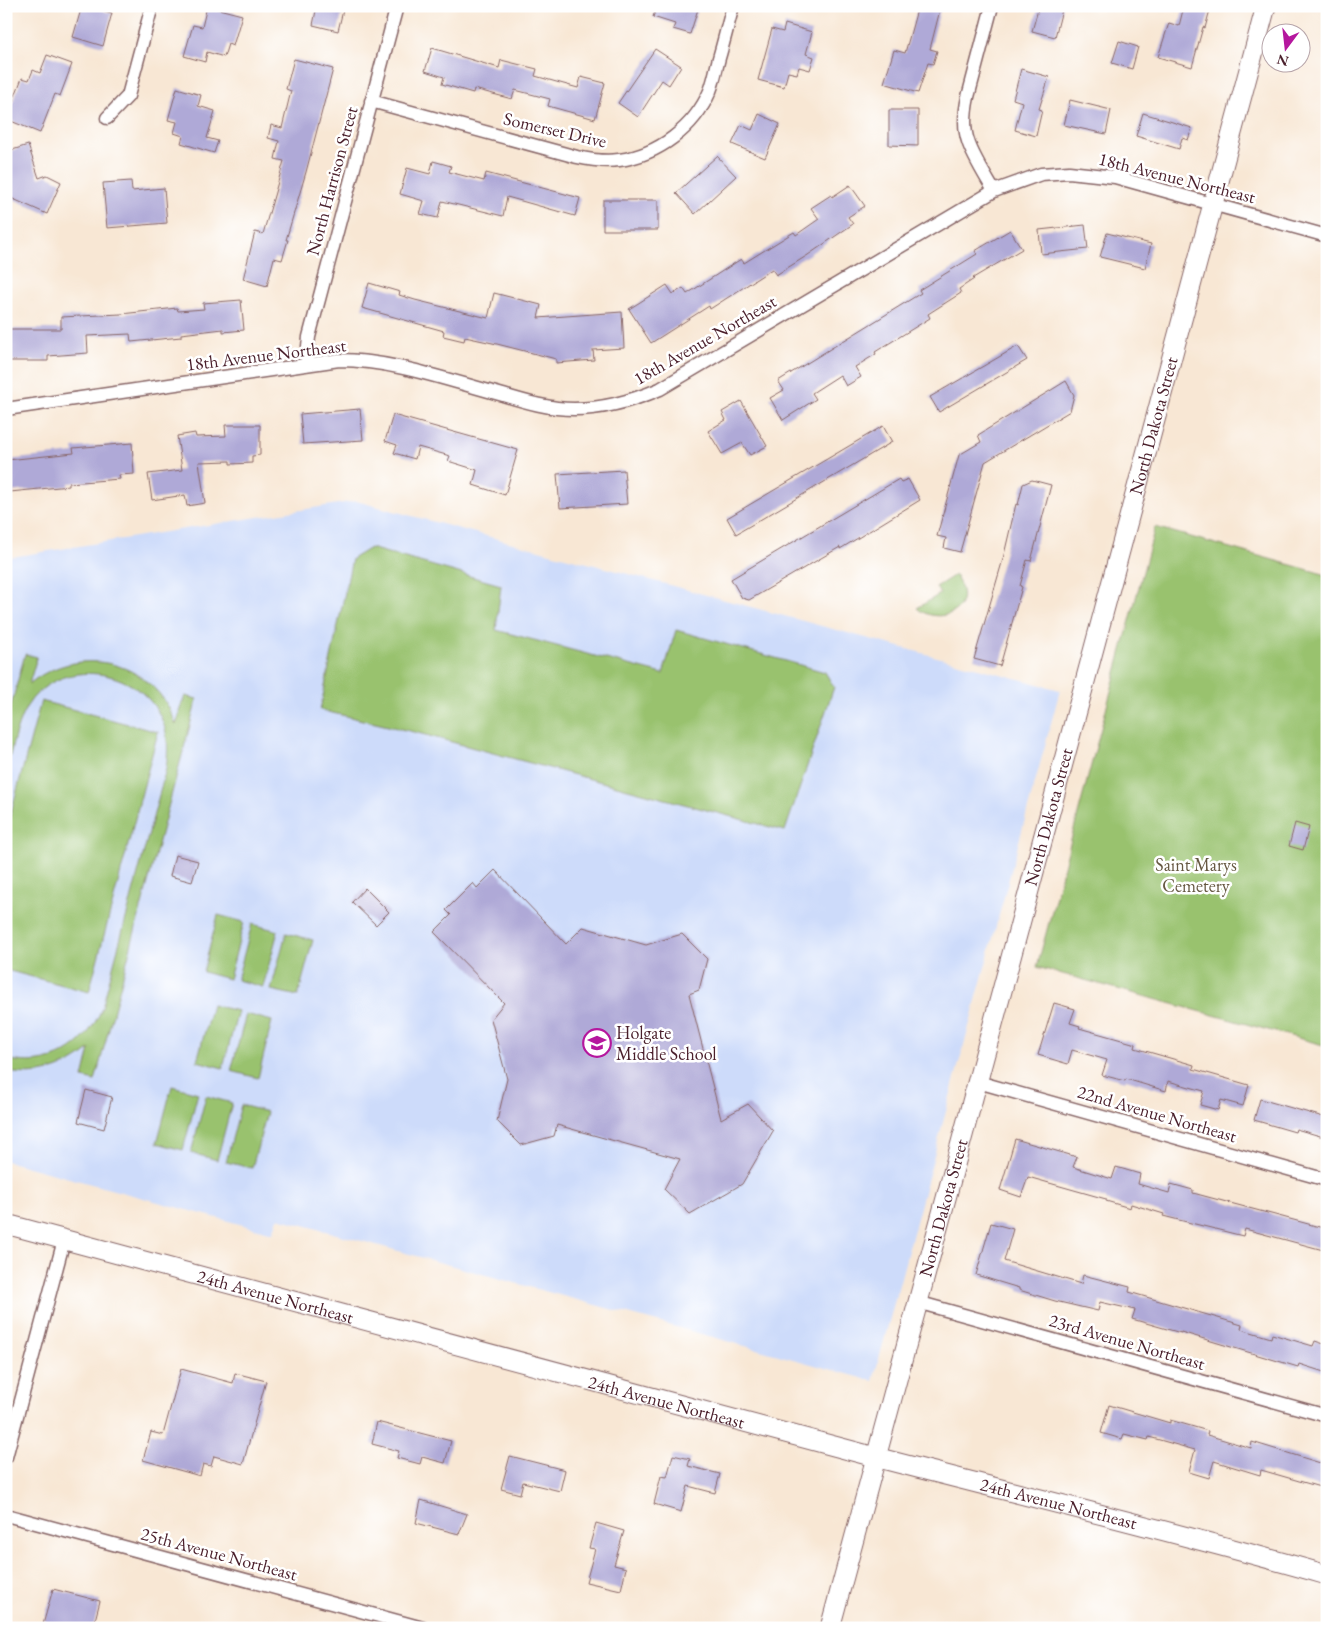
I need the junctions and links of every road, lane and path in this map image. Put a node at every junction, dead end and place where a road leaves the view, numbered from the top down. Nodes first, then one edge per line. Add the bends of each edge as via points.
1 (152, 6) edge
2 (397, 6) edge
3 (733, 6) edge
4 (992, 6) edge
5 (1266, 6) edge
6 (372, 101) junction
7 (107, 118) dead end
8 (994, 191) junction
9 (1213, 204) junction
10 (1327, 236) edge
11 (306, 365) junction
12 (6, 409) edge
13 (978, 1082) junction
14 (1327, 1180) edge
15 (6, 1224) edge
16 (64, 1240) junction
17 (917, 1302) junction
18 (1327, 1416) edge
19 (6, 1457) edge
20 (876, 1458) junction
21 (6, 1515) edge
22 (1327, 1575) edge
23 (423, 1628) edge
24 (830, 1628) edge

1 - 7 street via 128,96
2 - 6 street, North Harrison Street
3 - 6 street, Somerset Drive via 709,92 694,117 683,130 654,150 637,157 618,161 577,157
4 - 8 street via 965,110 965,125 968,141
5 - 9 street, North Dakota Street
6 - 11 street, North Harrison Street via 309,337
8 - 9 street, 18th Avenue Northeast via 1041,174 1069,172 1115,177
8 - 11 street, 18th Avenue Northeast via 660,389 619,404 576,409 534,404 404,369 357,360
9 - 10 street, 18th Avenue Northeast
9 - 13 street, North Dakota Street
11 - 12 street, 18th Avenue Northeast
13 - 14 street, 22nd Avenue Northeast
13 - 17 street, North Dakota Street
15 - 16 street, 24th Avenue Northeast
16 - 19 street
16 - 20 street, 24th Avenue Northeast
17 - 18 street, 23rd Avenue Northeast
17 - 20 street, North Dakota Street
20 - 22 street, 24th Avenue Northeast
20 - 24 street, North Dakota Street
21 - 23 street, 25th Avenue Northeast

